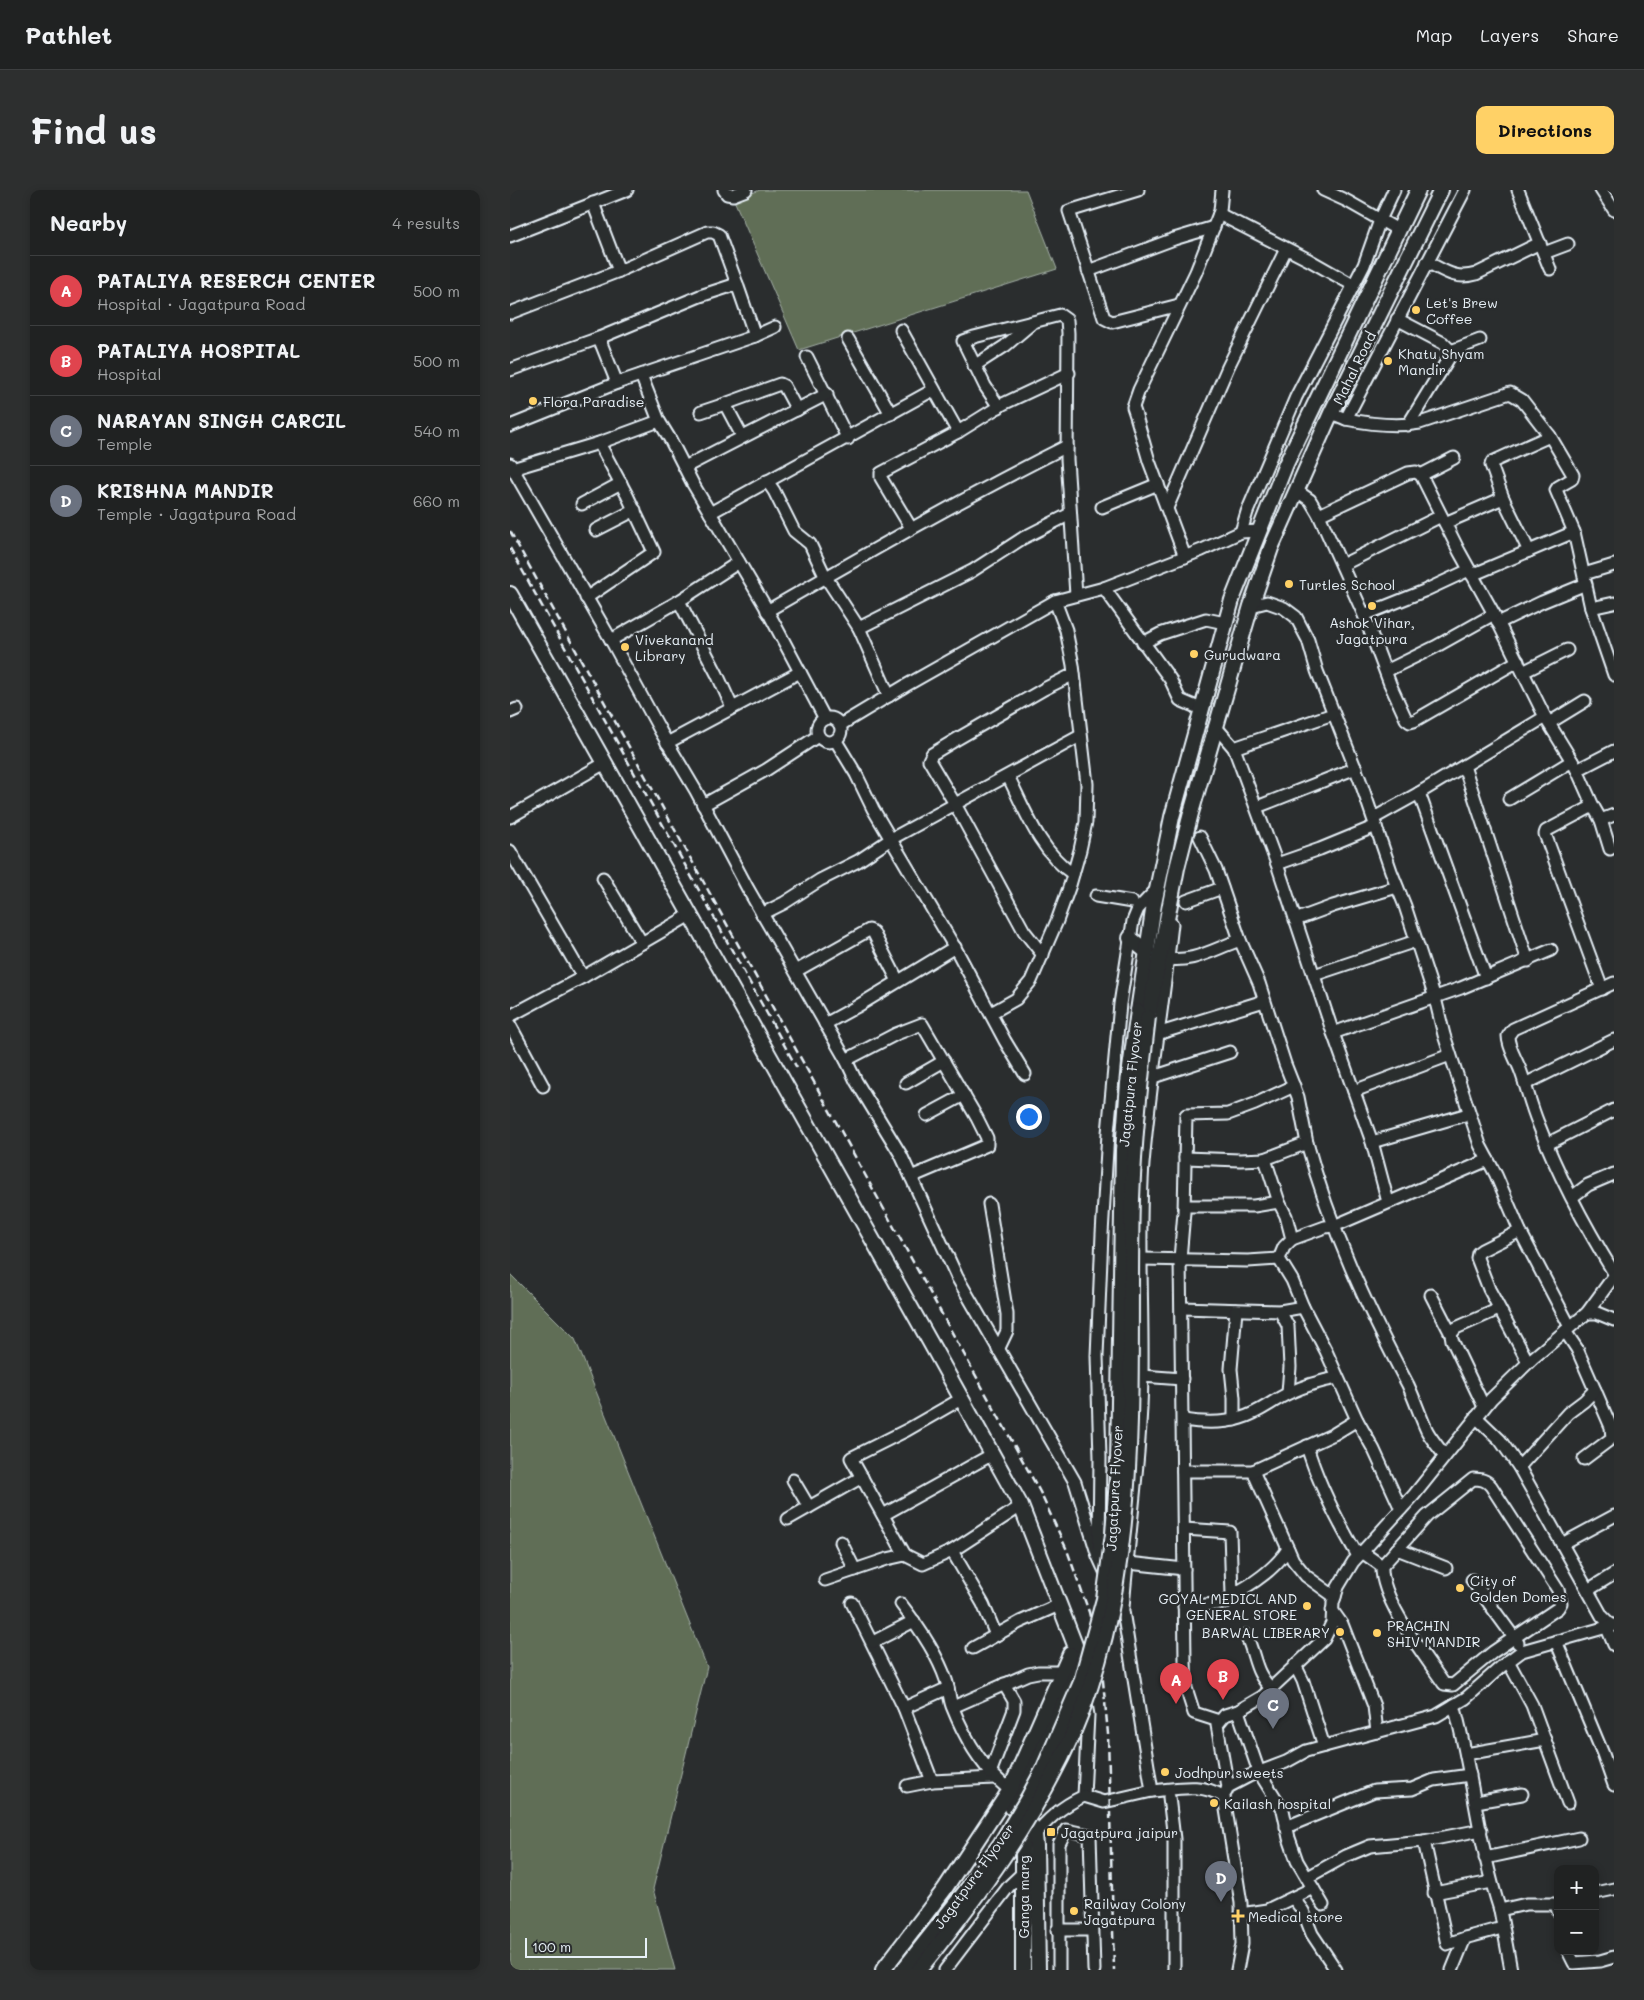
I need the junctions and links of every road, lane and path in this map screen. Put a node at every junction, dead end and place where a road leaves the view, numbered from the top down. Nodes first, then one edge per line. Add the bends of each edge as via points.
1 (628, 190) edge
2 (724, 190) edge
3 (746, 190) edge
4 (1138, 190) edge
5 (1222, 190) edge
6 (1323, 190) edge
7 (1394, 190) edge
8 (1418, 190) edge
9 (1441, 190) edge
10 (1465, 190) edge
11 (1518, 190) edge
12 (1601, 190) edge
13 (593, 203) junction
14 (1613, 205) edge
15 (1219, 214) junction
16 (1380, 220) junction
17 (1214, 227) junction
18 (1398, 230) junction
19 (510, 236) edge
20 (1568, 244) dead end
21 (1542, 248) junction
22 (1286, 249) junction
23 (1427, 262) junction
24 (1550, 269) dead end
25 (619, 271) junction
26 (1088, 271) junction
27 (736, 284) junction
28 (1353, 285) junction
29 (1179, 306) junction
30 (510, 313) edge
31 (1397, 319) junction
32 (1033, 322) junction
33 (775, 327) dead end
34 (901, 330) dead end
35 (755, 336) junction
36 (599, 338) junction
37 (848, 339) dead end
38 (1480, 340) dead end
39 (1451, 352) junction
40 (807, 357) dead end
41 (974, 366) junction
42 (510, 370) edge
43 (1069, 373) junction
44 (641, 375) junction
45 (617, 383) junction
46 (934, 390) junction
47 (826, 394) junction
48 (725, 404) junction
49 (999, 407) junction
50 (798, 410) junction
51 (700, 412) dead end
52 (1331, 413) junction
53 (891, 414) junction
54 (1346, 419) junction
55 (658, 420) junction
56 (1408, 425) junction
57 (510, 426) edge
58 (958, 432) junction
59 (742, 436) junction
60 (1550, 436) junction
61 (848, 438) junction
62 (599, 444) junction
63 (1067, 446) junction
64 (1454, 458) dead end
65 (511, 467) edge
66 (685, 467) junction
67 (1421, 475) junction
68 (766, 482) junction
69 (621, 483) junction
70 (1158, 484) junction
71 (1297, 490) junction
72 (1503, 498) junction
73 (582, 504) dead end
74 (1102, 507) dead end
75 (1167, 508) junction
76 (635, 510) junction
77 (710, 513) junction
78 (1070, 514) junction
79 (1319, 516) junction
80 (1443, 520) junction
81 (911, 528) junction
82 (596, 530) dead end
83 (1259, 531) junction
84 (1241, 532) junction
85 (1574, 532) junction
86 (1529, 550) junction
87 (1185, 557) junction
88 (739, 562) junction
89 (1342, 565) junction
90 (1614, 565) edge
91 (1471, 572) junction
92 (825, 576) junction
93 (1585, 579) junction
94 (1104, 588) junction
95 (510, 594) edge
96 (1076, 595) junction
97 (586, 598) junction
98 (679, 601) junction
99 (1055, 602) junction
100 (1614, 603) edge
101 (1251, 606) junction
102 (1591, 608) junction
103 (768, 611) junction
104 (1364, 615) junction
105 (1496, 618) junction
106 (1225, 623) junction
107 (859, 628) junction
108 (611, 640) junction
109 (1143, 643) junction
110 (1567, 650) dead end
111 (1612, 660) edge
112 (1518, 661) junction
113 (1386, 671) junction
114 (800, 672) junction
115 (1523, 672) junction
116 (1074, 674) junction
117 (1614, 675) edge
118 (888, 696) junction
119 (1585, 701) dead end
120 (732, 708) junction
121 (1201, 709) junction
122 (1333, 714) junction
123 (825, 718) junction
124 (1547, 720) junction
125 (840, 725) junction
126 (1216, 726) junction
127 (818, 736) junction
128 (1080, 736) junction
129 (836, 741) junction
130 (667, 742) junction
131 (1234, 748) junction
132 (1614, 751) edge
133 (605, 763) junction
134 (1574, 765) junction
135 (1464, 766) junction
136 (1356, 768) junction
137 (1008, 776) junction
138 (1419, 793) junction
139 (1509, 799) dead end
140 (955, 804) junction
141 (703, 805) junction
142 (1593, 806) junction
143 (1257, 807) junction
144 (1614, 816) edge
145 (510, 817) edge
146 (1601, 820) junction
147 (1375, 822) junction
148 (1200, 837) dead end
149 (891, 839) junction
150 (1610, 849) dead end
151 (510, 851) edge
152 (1277, 864) junction
153 (1073, 874) junction
154 (603, 878) dead end
155 (1397, 887) junction
156 (1222, 888) junction
157 (1157, 889) junction
158 (1096, 896) dead end
159 (1186, 901) dead end
160 (1132, 902) dead end
161 (690, 914) junction
162 (762, 914) junction
163 (1295, 920) junction
164 (1130, 938) junction
165 (1240, 940) junction
166 (1416, 941) junction
167 (642, 943) junction
168 (955, 947) junction
169 (1551, 950) dead end
170 (1043, 955) junction
171 (1158, 956) junction
172 (1528, 961) junction
173 (796, 970) junction
174 (1314, 975) junction
175 (584, 977) junction
176 (1486, 978) junction
177 (898, 982) junction
178 (1614, 983) edge
179 (1602, 989) junction
180 (1434, 998) junction
181 (1264, 1001) junction
182 (991, 1013) junction
183 (1143, 1014) junction
184 (510, 1016) edge
185 (510, 1024) edge
186 (825, 1024) junction
187 (1333, 1033) junction
188 (1157, 1034) junction
189 (1614, 1040) edge
190 (1230, 1052) dead end
191 (1450, 1055) junction
192 (846, 1060) junction
193 (944, 1061) junction
194 (1025, 1074) dead end
195 (1153, 1077) junction
196 (906, 1083) dead end
197 (1525, 1084) junction
198 (543, 1086) dead end
199 (1294, 1086) junction
200 (1354, 1091) junction
201 (964, 1095) junction
202 (1614, 1110) edge
203 (1468, 1114) junction
204 (927, 1115) dead end
205 (1372, 1142) junction
206 (1307, 1143) junction
207 (1547, 1144) junction
208 (1185, 1158) junction
209 (1264, 1159) junction
210 (1488, 1160) junction
211 (1614, 1174) edge
212 (911, 1177) junction
213 (1572, 1197) junction
214 (1279, 1202) junction
215 (1388, 1202) junction
216 (990, 1204) dead end
217 (1184, 1206) junction
218 (1334, 1226) junction
219 (1520, 1231) junction
220 (1292, 1239) junction
221 (1142, 1259) junction
222 (1180, 1259) junction
223 (1279, 1259) junction
224 (1614, 1275) edge
225 (1432, 1296) dead end
226 (1303, 1307) junction
227 (1182, 1308) junction
228 (1499, 1309) junction
229 (1236, 1310) junction
230 (1280, 1311) junction
231 (1587, 1312) junction
232 (1614, 1320) edge
233 (1568, 1329) junction
234 (1451, 1334) junction
235 (998, 1350) junction
236 (1528, 1362) junction
237 (1142, 1376) junction
238 (1337, 1378) junction
239 (1182, 1379) junction
240 (1595, 1390) junction
241 (1288, 1393) junction
242 (961, 1399) junction
243 (1484, 1407) junction
244 (1476, 1417) junction
245 (1183, 1420) junction
246 (1234, 1420) junction
247 (1357, 1420) junction
248 (1307, 1446) junction
249 (991, 1455) junction
250 (1445, 1456) junction
251 (1584, 1459) dead end
252 (1519, 1467) junction
253 (1183, 1471) junction
254 (1253, 1471) junction
255 (862, 1478) junction
256 (793, 1480) dead end
257 (1021, 1506) junction
258 (809, 1507) junction
259 (1401, 1509) junction
260 (883, 1515) junction
261 (1614, 1516) edge
262 (788, 1519) dead end
263 (1184, 1529) junction
264 (840, 1542) dead end
265 (1562, 1544) junction
266 (1288, 1549) junction
267 (1397, 1549) junction
268 (952, 1551) junction
269 (1360, 1554) junction
270 (905, 1555) junction
271 (1098, 1556) junction
272 (1127, 1564) junction
273 (1382, 1566) junction
274 (1446, 1568) dead end
275 (1184, 1569) junction
276 (854, 1570) junction
277 (1614, 1574) edge
278 (825, 1580) dead end
279 (1472, 1580) dead end
280 (1588, 1590) junction
281 (1232, 1595) junction
282 (1335, 1597) junction
283 (852, 1603) dead end
284 (901, 1604) dead end
285 (1059, 1605) junction
286 (1184, 1607) junction
287 (1332, 1610) junction
288 (1123, 1612) junction
289 (914, 1621) junction
290 (1611, 1626) edge
291 (1246, 1635) dead end
292 (996, 1636) junction
293 (1515, 1636) junction
294 (873, 1642) junction
295 (1556, 1642) junction
296 (1075, 1645) junction
297 (1614, 1645) edge
298 (973, 1648) dead end
299 (1522, 1651) junction
300 (1508, 1661) junction
301 (1295, 1665) junction
302 (1061, 1672) junction
303 (1004, 1684) junction
304 (948, 1688) junction
305 (1272, 1689) junction
306 (1454, 1705) junction
307 (953, 1707) junction
308 (904, 1708) junction
309 (1238, 1711) junction
310 (1219, 1721) junction
311 (1378, 1732) junction
312 (1545, 1740) junction
313 (1324, 1746) junction
314 (1466, 1754) junction
315 (1260, 1772) junction
316 (1470, 1775) junction
317 (992, 1776) junction
318 (932, 1781) junction
319 (1614, 1785) edge
320 (907, 1786) dead end
321 (1152, 1791) junction
322 (1226, 1792) junction
323 (1522, 1794) dead end
324 (1084, 1796) junction
325 (1169, 1797) dead end
326 (1012, 1798) junction
327 (1476, 1802) junction
328 (1568, 1804) dead end
329 (1286, 1826) junction
330 (1481, 1830) junction
331 (1035, 1834) junction
332 (1579, 1838) dead end
333 (1424, 1841) junction
334 (1022, 1848) junction
335 (1485, 1858) junction
336 (1036, 1864) junction
337 (1023, 1870) junction
338 (1311, 1882) junction
339 (1491, 1882) junction
340 (1614, 1889) edge
341 (1599, 1892) edge
342 (1434, 1893) junction
343 (1293, 1898) junction
344 (1323, 1905) dead end
345 (1554, 1906) edge
346 (1500, 1910) junction
347 (1241, 1914) junction
348 (1502, 1928) junction
349 (1057, 1930) junction
350 (1089, 1930) dead end
351 (1465, 1938) junction
352 (1614, 1957) edge
353 (1570, 1966) edge
354 (1600, 1966) edge
355 (883, 1970) edge
356 (903, 1970) edge
357 (920, 1970) edge
358 (945, 1970) edge
359 (1023, 1970) edge
360 (1038, 1970) edge
361 (1059, 1970) edge
362 (1094, 1970) edge
363 (1174, 1970) edge
364 (1238, 1970) edge
365 (1336, 1970) edge
366 (1452, 1970) edge
367 (1511, 1970) edge

1 - 13 street
2 - 3 street via 733,195
4 - 26 street via 1069,211
5 - 15 street
6 - 16 street
7 - 16 street
8 - 18 main road, Mahal Road
9 - 52 main road, Mahal Road
10 - 23 street
11 - 21 street
12 - 14 street
13 - 19 street
13 - 25 street
15 - 17 street
15 - 22 street
16 - 18 street
16 - 28 street
17 - 26 street
17 - 29 street
18 - 83 main road, Mahal Road via 1286,464
20 - 21 street
21 - 23 street via 1466,277 1455,276
21 - 24 street
22 - 28 street
22 - 75 street via 1228,367
23 - 31 street
25 - 27 street via 713,232 718,235
25 - 30 street
26 - 29 street via 1108,322
27 - 35 street
27 - 36 street
28 - 84 street via 1296,397
29 - 70 street via 1139,390 1134,408
31 - 39 street via 1443,343
31 - 54 street
32 - 41 street
32 - 41 street via 963,341
32 - 43 street via 1060,315 1067,320
33 - 35 street
34 - 46 street
35 - 44 street
36 - 42 street
36 - 45 street
37 - 53 street
38 - 39 street
39 - 56 street
40 - 47 street
41 - 49 street
43 - 49 street
43 - 63 street
44 - 45 street
44 - 55 street
45 - 57 street
46 - 53 street
46 - 58 street
47 - 50 street
47 - 61 street
48 - 50 street via 780,384
48 - 51 street
48 - 59 street
49 - 58 street
50 - 59 street
52 - 54 street
52 - 71 main road, Mahal Road
53 - 61 street
54 - 56 street
55 - 62 street
55 - 66 street
56 - 60 street via 1510,392 1522,400
58 - 81 street via 882,473 881,478
59 - 66 street
60 - 72 street via 1492,462 1490,468
60 - 85 street via 1573,475 1556,490
61 - 68 street
62 - 65 street
62 - 69 street
63 - 78 street
63 - 81 street
64 - 67 street
65 - 97 street
66 - 77 street
67 - 79 street via 1408,472
67 - 80 street
68 - 77 street
68 - 92 street via 794,531 810,544
69 - 73 street
69 - 76 street
70 - 74 street
70 - 75 street
71 - 79 street via 1310,500
71 - 101 main road, Mahal Road via 1271,548
72 - 80 street
72 - 86 street
75 - 87 street
76 - 82 street
76 - 97 street via 654,552
77 - 88 street
78 - 96 street
78 - 107 street via 1023,538 972,571
79 - 89 street
80 - 89 street
80 - 91 street
81 - 92 street
83 - 84 street
83 - 106 main road, Mahal Road
84 - 87 street
85 - 86 street
85 - 93 street
86 - 91 street
87 - 94 street
88 - 98 street
88 - 103 street
89 - 104 street
90 - 93 street
91 - 104 street
91 - 105 street
92 - 103 street
92 - 107 street
93 - 102 street
93 - 105 street via 1542,602
94 - 96 street
94 - 109 street
95 - 133 main road
96 - 99 street
97 - 108 street
98 - 108 street
98 - 120 street
99 - 116 street via 1066,630
99 - 118 street
100 - 102 street
101 - 122 street via 1267,602 1296,617 1308,640
101 - 126 main road, Mahal Road
102 - 111 street
103 - 114 street
104 - 113 street
105 - 112 street
105 - 113 street
106 - 109 street via 1206,619
106 - 121 main road, Mahal Road
107 - 118 street
108 - 130 street
109 - 121 street via 1170,679 1180,700
110 - 115 street
111 - 117 street
112 - 113 street via 1410,722
112 - 115 street
114 - 120 street
114 - 123 street
115 - 124 street
116 - 128 street
116 - 140 street via 932,754 929,760
118 - 125 street
119 - 124 street
120 - 130 street
121 - 157 main road, Mahal Road via 1172,817
122 - 131 street
122 - 136 street
123 - 125 street via 833,718
123 - 127 street via 817,728
124 - 134 street
124 - 135 street
125 - 129 street via 841,735
126 - 131 street
126 - 171 main road, Mahal Road via 1189,819
127 - 129 street via 828,743
127 - 141 street
128 - 137 street
128 - 153 street via 1088,784 1086,822
129 - 149 street
130 - 141 street
131 - 143 street
132 - 134 street
133 - 145 street
133 - 161 main road
134 - 139 street
134 - 142 street
135 - 138 street
135 - 172 street
136 - 143 street
136 - 147 street
137 - 140 street
137 - 153 street via 1042,842
138 - 147 street
138 - 176 street
140 - 149 street
140 - 170 street via 1024,931
141 - 162 street
142 - 146 street
142 - 179 street via 1546,830 1545,834
143 - 152 street
144 - 146 street
146 - 150 street
147 - 152 street via 1320,849
147 - 155 street
148 - 156 street
149 - 162 street
149 - 168 street
151 - 175 street
152 - 163 street
153 - 170 street
154 - 167 street
155 - 163 street
155 - 166 street
156 - 159 street
156 - 165 street
157 - 164 street via 1138,909
157 - 171 main road, Mahal Road
158 - 160 street
161 - 167 street
161 - 242 main road
162 - 173 street
163 - 174 street
164 - 171 main road
164 - 271 street via 1120,1004 1101,1243 1097,1356
165 - 171 street via 1200,957 1176,961
165 - 181 street
166 - 174 street
166 - 180 street
167 - 175 street
168 - 177 street
168 - 182 street
169 - 172 street
170 - 182 street via 1031,981 1016,1000
171 - 183 main road, Jagatpura Flyover
171 - 188 street
172 - 176 street
173 - 177 street via 869,930 873,932
173 - 186 street
174 - 187 street
175 - 184 street
176 - 180 street
177 - 186 street
178 - 179 street
179 - 197 street via 1510,1032 1508,1041
180 - 187 street
180 - 191 street
181 - 188 street
181 - 199 street
182 - 194 street
183 - 356 main road, Jagatpura Flyover, bridge via 1128,1083 1123,1150 1118,1465 1104,1599 1081,1682 1044,1770 979,1873
183 - 357 main road, Jagatpura Flyover, bridge via 1132,1197 1128,1457 1124,1536 1116,1590 1089,1690 1052,1774 1009,1849
185 - 198 street
186 - 192 street
187 - 200 street
188 - 195 street
189 - 197 street
190 - 195 street
191 - 200 street
191 - 203 street
192 - 193 street via 920,1024
192 - 212 street
193 - 196 street
193 - 201 street
195 - 221 street via 1143,1166
197 - 207 street
199 - 206 street
199 - 208 street via 1228,1114 1186,1115
200 - 205 street
201 - 204 street
201 - 212 street via 987,1138 987,1145
202 - 207 street
203 - 205 street
203 - 210 street
205 - 215 street
206 - 209 street
206 - 218 street
207 - 213 street
208 - 209 street
208 - 217 street
209 - 214 street
210 - 215 street
210 - 219 street
211 - 213 street via 1588,1185
212 - 235 street via 957,1277
213 - 224 street
214 - 217 street via 1254,1206
214 - 220 street
215 - 218 street
216 - 235 street via 1008,1314 1007,1331
217 - 222 street
218 - 220 street
218 - 250 street via 1366,1304 1414,1398 1428,1433
219 - 228 street via 1478,1253 1478,1262
219 - 233 street
220 - 223 street
221 - 222 street
221 - 237 street
222 - 223 street
222 - 227 street
223 - 226 street
224 - 231 street
225 - 234 street
226 - 230 street
226 - 238 street
227 - 229 street
227 - 239 street
228 - 234 street via 1456,1328
228 - 236 street
229 - 230 street
229 - 246 street via 1231,1370
230 - 241 street via 1288,1326
231 - 232 street
231 - 233 street
233 - 236 street
233 - 240 street
234 - 243 street
235 - 271 street via 1075,1482
236 - 243 street
237 - 239 street
237 - 272 street
238 - 241 street
238 - 247 street
239 - 245 street
240 - 251 street via 1611,1427 1612,1438
240 - 252 street via 1568,1413
241 - 246 street via 1263,1409
242 - 249 main road
242 - 255 street via 851,1458
243 - 244 street
244 - 250 street
244 - 252 street via 1500,1440
245 - 246 street
245 - 253 street
247 - 248 street
247 - 259 street
248 - 254 street
248 - 269 street via 1343,1529
249 - 257 main road
249 - 260 street
250 - 259 street
252 - 265 street
253 - 254 street
253 - 263 street
254 - 266 street
255 - 258 street
255 - 260 street
256 - 258 street
257 - 268 street
257 - 285 main road
258 - 262 street
259 - 269 street
260 - 270 street
261 - 265 street
263 - 275 street
263 - 281 street via 1230,1532
264 - 276 street
265 - 280 street
266 - 281 street via 1281,1560
266 - 282 street via 1306,1576
267 - 273 street
267 - 274 street
267 - 293 street via 1435,1508 1473,1479 1487,1481 1561,1596 1558,1608
268 - 270 street via 923,1564
268 - 292 street via 983,1604
269 - 273 street
269 - 282 street
270 - 276 street
271 - 272 street
271 - 288 street
272 - 275 street
272 - 288 street
273 - 293 street via 1382,1581 1402,1622 1444,1684 1453,1685
275 - 286 street
276 - 278 street
277 - 280 street
279 - 293 street
280 - 290 street
281 - 286 street via 1226,1603
282 - 287 street
283 - 294 street
284 - 289 street
285 - 292 street
285 - 296 main road
286 - 310 street via 1186,1688 1194,1713
287 - 301 street via 1332,1623 1324,1639
287 - 311 street via 1344,1628 1374,1706
288 - 321 street
289 - 294 street
289 - 304 street
290 - 295 street
290 - 297 street
291 - 305 street via 1261,1679
292 - 298 street
293 - 299 street
294 - 308 street
295 - 299 street
295 - 319 street
296 - 302 main road
296 - 324 street via 1088,1715
296 - 326 main road via 1070,1677
299 - 300 street
300 - 306 street
300 - 312 street via 1532,1705
301 - 305 street
301 - 313 street
302 - 303 street via 1038,1672
302 - 326 main road
303 - 307 street
303 - 317 street via 1014,1701 1014,1710
304 - 307 street
304 - 308 street
305 - 309 street
306 - 311 street via 1436,1716
306 - 314 street
307 - 317 street via 966,1740
308 - 318 street
309 - 310 street via 1224,1715
309 - 315 street
310 - 322 street
311 - 313 street
312 - 314 street
312 - 328 street
313 - 315 street
314 - 316 street
315 - 322 street
315 - 329 street via 1283,1810
316 - 327 street
316 - 329 street via 1434,1780 1412,1789 1374,1791
317 - 318 street
317 - 326 street
318 - 320 street
321 - 322 street via 1196,1787
321 - 324 street via 1104,1802
322 - 347 street
323 - 327 street
324 - 331 street via 1066,1804
325 - 363 street via 1174,1839
326 - 331 main road
326 - 334 main road, Ganga marg
326 - 355 main road
327 - 330 street
329 - 338 street via 1297,1861
330 - 333 street
330 - 335 street
331 - 334 street
331 - 336 main road
332 - 335 street
333 - 338 street via 1370,1846 1346,1856
333 - 342 street
334 - 337 main road, Ganga marg
335 - 339 street
336 - 337 street
336 - 360 main road
337 - 358 street
337 - 359 main road, Ganga marg
338 - 343 street
338 - 344 street
339 - 342 street
339 - 346 street
340 - 341 street
342 - 351 street via 1447,1944
343 - 347 street via 1267,1910
343 - 365 street
345 - 346 street via 1526,1904
346 - 348 street
347 - 364 street via 1242,1944
348 - 351 street
348 - 367 street
349 - 350 street
349 - 361 street
349 - 362 street via 1059,1844 1066,1830 1090,1835
351 - 366 street
352 - 354 street
353 - 354 street

